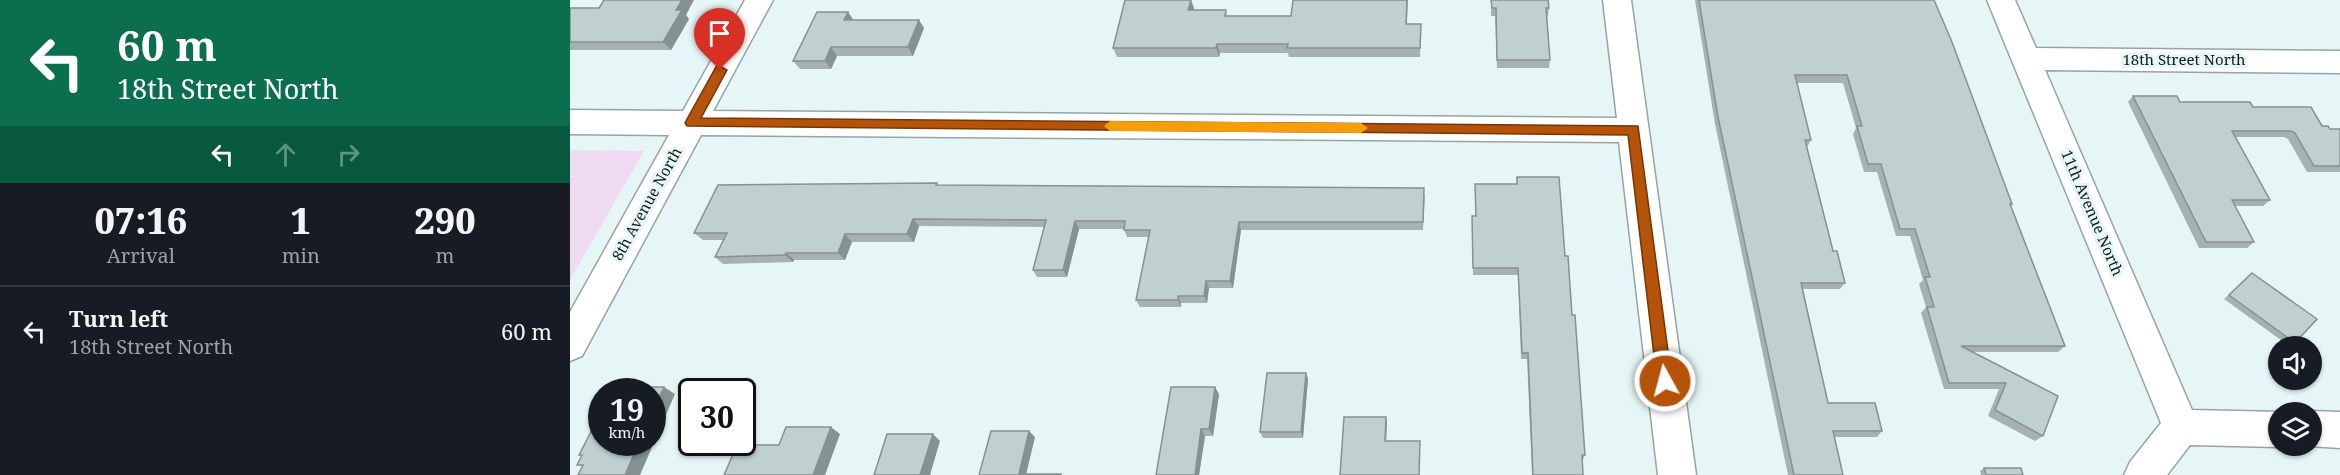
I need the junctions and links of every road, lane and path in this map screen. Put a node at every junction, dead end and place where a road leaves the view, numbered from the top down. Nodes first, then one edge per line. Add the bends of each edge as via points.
1 (759, 0) edge
2 (1617, 0) edge
3 (2001, 0) edge
4 (2027, 59) junction
5 (2340, 62) edge
6 (570, 122) edge
7 (692, 123) junction
8 (1633, 130) junction
9 (570, 345) edge
10 (2181, 427) junction
11 (2268, 429) edge
12 (2322, 429) edge
13 (2340, 430) edge
14 (1677, 475) edge
15 (2144, 475) edge

1 - 7 street, 8th Avenue North
2 - 8 street
3 - 4 street, 11th Avenue North
4 - 5 street, 18th Street North
4 - 10 street, 11th Avenue North
6 - 7 street
7 - 8 street
7 - 9 street, 8th Avenue North
8 - 14 street
10 - 11 street
10 - 15 street
12 - 13 street

